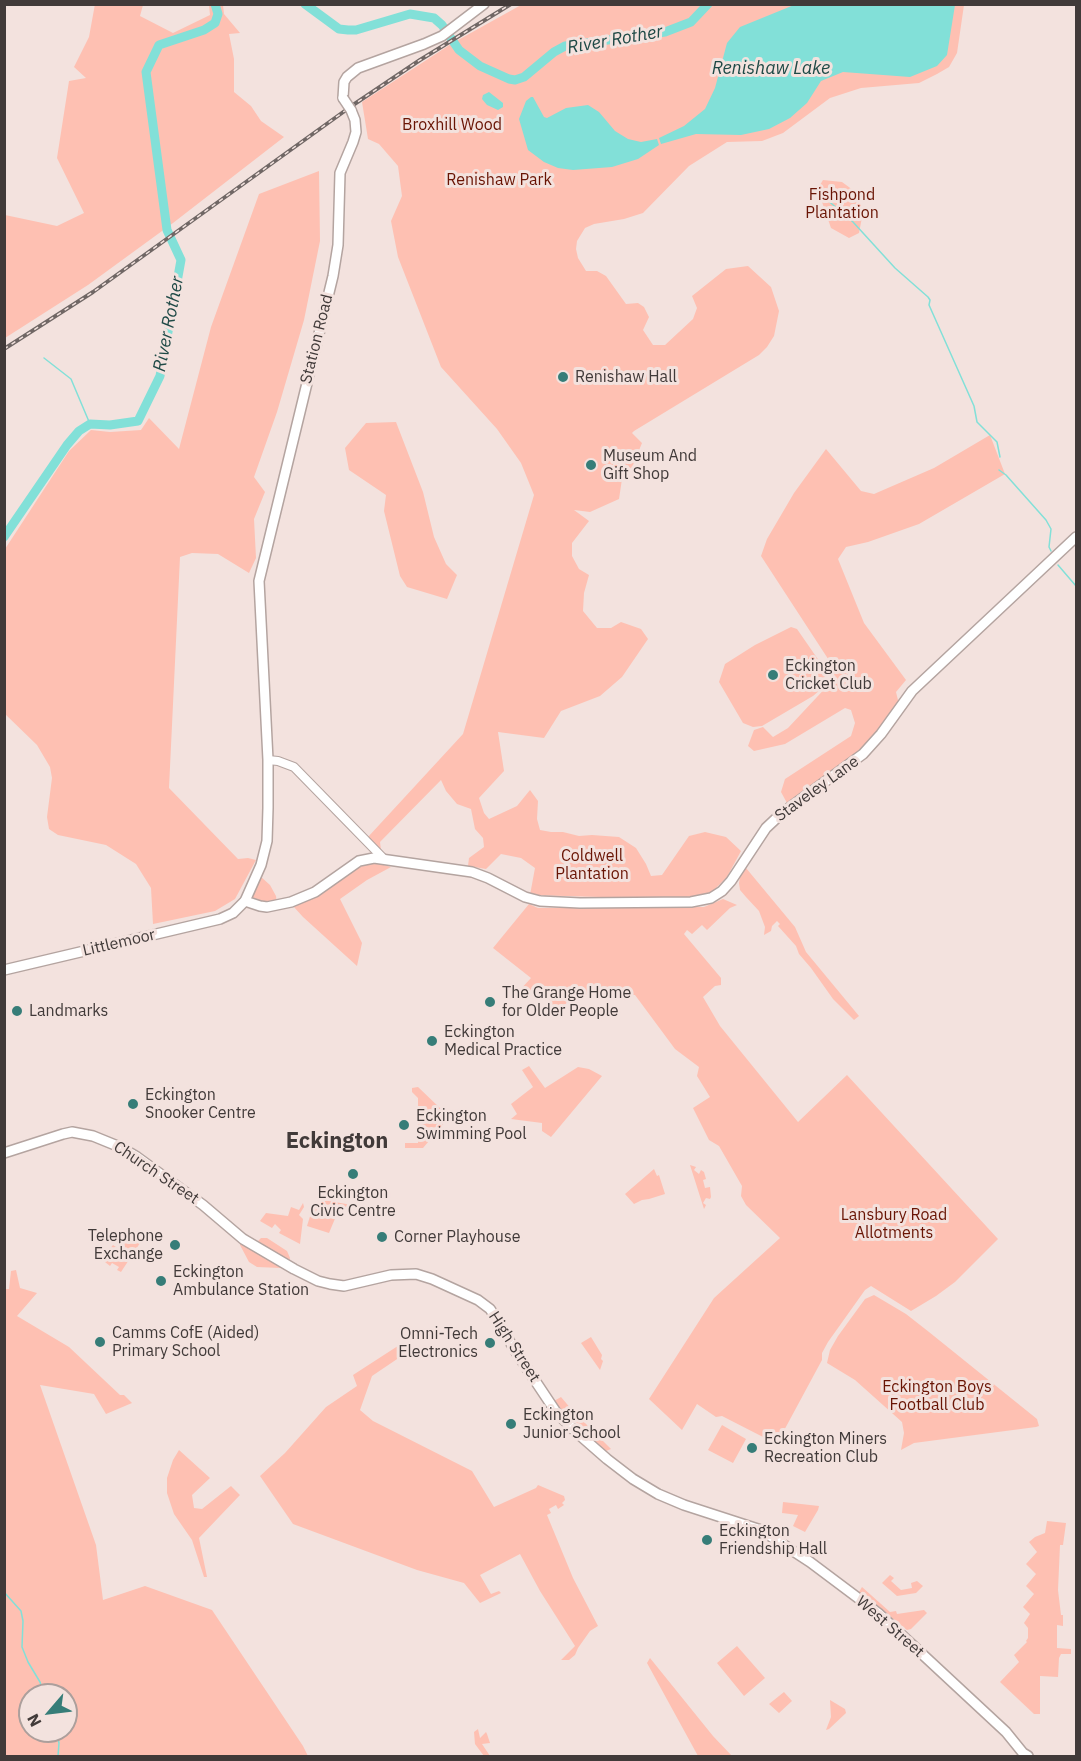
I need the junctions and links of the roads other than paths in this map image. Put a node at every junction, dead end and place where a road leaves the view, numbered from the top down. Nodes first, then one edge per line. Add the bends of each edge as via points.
1 (484, 4) edge
2 (1077, 537) edge
3 (268, 760) junction
4 (383, 858) junction
5 (245, 901) junction
6 (4, 970) edge
7 (4, 1153) edge
8 (391, 1275) joint
9 (741, 1522) joint
10 (1025, 1755) edge

1 - 3 main road, Station Road, bridge via 442,36 358,68 344,82 343,98 355,120 356,132 340,174 333,276 259,581
2 - 4 main road, Staveley Lane via 912,691 863,754 765,828 731,881 711,898 691,902 540,902 472,872
3 - 4 street via 294,767
3 - 5 main road, Station Road via 267,841
4 - 5 main road via 359,861 315,892 291,902 267,907
5 - 6 main road, Littlemoor via 233,913 211,922
7 - 8 main road, Church Street via 72,1132 93,1136 137,1157 243,1239 318,1281 344,1286
8 - 9 main road, High Street via 423,1276 483,1304 556,1412 607,1459 658,1494
9 - 10 main road, West Street via 769,1535 869,1606 1006,1732

